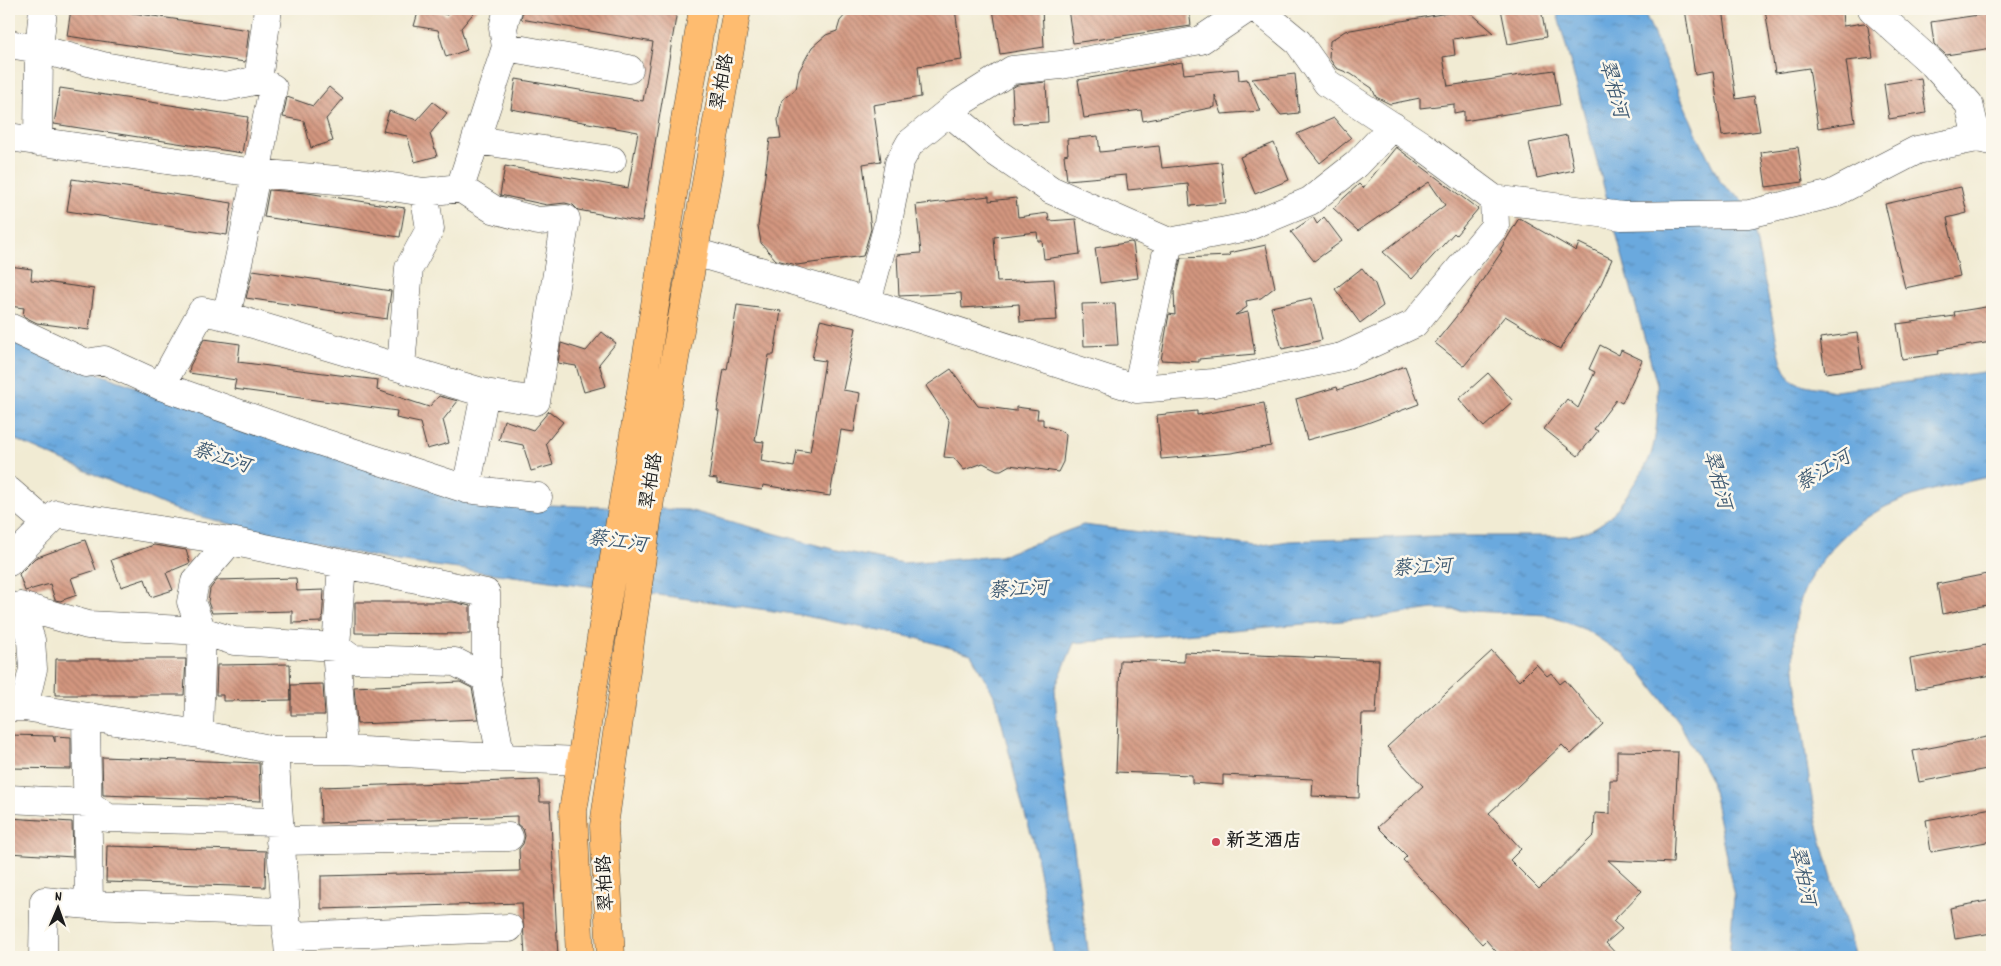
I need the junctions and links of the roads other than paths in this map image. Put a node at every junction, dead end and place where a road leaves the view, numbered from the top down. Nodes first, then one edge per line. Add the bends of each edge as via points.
1 (43, 9) edge
2 (508, 9) edge
3 (703, 9) edge
4 (737, 9) edge
5 (1247, 9) edge
6 (1258, 9) edge
7 (1872, 9) edge
8 (261, 10) edge
9 (9, 44) edge
10 (506, 47) junction
11 (39, 49) junction
12 (629, 69) dead end
13 (258, 80) junction
14 (949, 112) junction
15 (1393, 126) junction
16 (9, 137) edge
17 (476, 140) junction
18 (1984, 140) edge
19 (38, 142) junction
20 (612, 160) dead end
21 (255, 173) junction
22 (460, 188) junction
23 (424, 192) junction
24 (1494, 199) junction
25 (1169, 242) junction
26 (694, 252) junction
27 (867, 302) junction
28 (226, 316) junction
29 (9, 327) edge
30 (401, 367) junction
31 (161, 386) junction
32 (1137, 389) junction
33 (485, 393) junction
34 (466, 489) junction
35 (638, 490) junction
36 (9, 491) edge
37 (538, 497) dead end
38 (46, 523) junction
39 (230, 541) junction
40 (9, 562) edge
41 (342, 565) junction
42 (14, 608) edge
43 (202, 631) junction
44 (336, 647) junction
45 (486, 678) junction
46 (17, 707) edge
47 (86, 716) junction
48 (199, 734) junction
49 (274, 750) junction
50 (343, 750) junction
51 (501, 758) junction
52 (581, 761) junction
53 (9, 799) edge
54 (87, 803) junction
55 (280, 831) junction
56 (509, 838) dead end
57 (89, 905) junction
58 (509, 928) dead end
59 (287, 935) edge
60 (43, 957) edge
61 (580, 957) edge
62 (611, 957) edge

1 - 11 lane
2 - 10 lane via 503,28
3 - 35 main road, 翠柏路
4 - 26 main road, 翠柏路
5 - 14 lane via 1201,40 1061,65 1012,70
6 - 15 lane via 1298,42 1327,83
7 - 18 lane via 1933,64 1969,104
8 - 13 lane
9 - 11 lane
10 - 12 lane
10 - 17 lane
11 - 13 lane via 102,66 226,87
11 - 19 lane
13 - 21 lane via 272,88
14 - 25 lane via 994,151 1051,190
14 - 27 lane via 910,143 900,163
15 - 24 lane
15 - 25 lane via 1357,164 1310,201 1247,227
16 - 19 lane
17 - 20 lane
17 - 22 lane
18 - 24 lane via 1917,150 1832,194 1749,214 1634,215
19 - 21 lane
21 - 23 lane via 360,182
21 - 28 lane via 244,244
22 - 23 lane
22 - 33 lane via 494,210 538,222 566,220 536,401
23 - 30 lane via 430,229 409,268
24 - 32 lane via 1496,226 1414,324 1342,356 1214,384
25 - 32 lane
26 - 27 lane
26 - 35 main road, 翠柏路
27 - 32 lane
28 - 30 lane
28 - 31 lane via 202,312
29 - 31 lane via 86,363 104,360
30 - 33 lane
31 - 34 lane
33 - 34 lane
34 - 37 lane
35 - 52 main road, 翠柏路 via 605,619
35 - 62 main road, 翠柏路 via 632,624 604,826
36 - 38 lane
38 - 39 lane via 57,514
38 - 40 lane
39 - 41 lane
39 - 43 lane via 195,582 191,602
41 - 44 lane
41 - 45 lane via 486,593
42 - 43 lane via 88,625
42 - 46 lane via 31,640 33,669
43 - 44 lane via 234,640
43 - 48 lane
44 - 45 lane via 352,659 455,662
44 - 50 lane
45 - 51 lane
46 - 47 lane
47 - 48 lane
47 - 54 lane
48 - 49 lane
49 - 50 lane
49 - 55 lane
50 - 51 lane
51 - 52 lane
52 - 61 main road, 翠柏路 via 574,811
53 - 54 lane
54 - 55 lane via 108,818
54 - 57 lane
55 - 56 lane
55 - 59 lane
57 - 59 lane
57 - 60 lane via 44,901
58 - 59 lane

